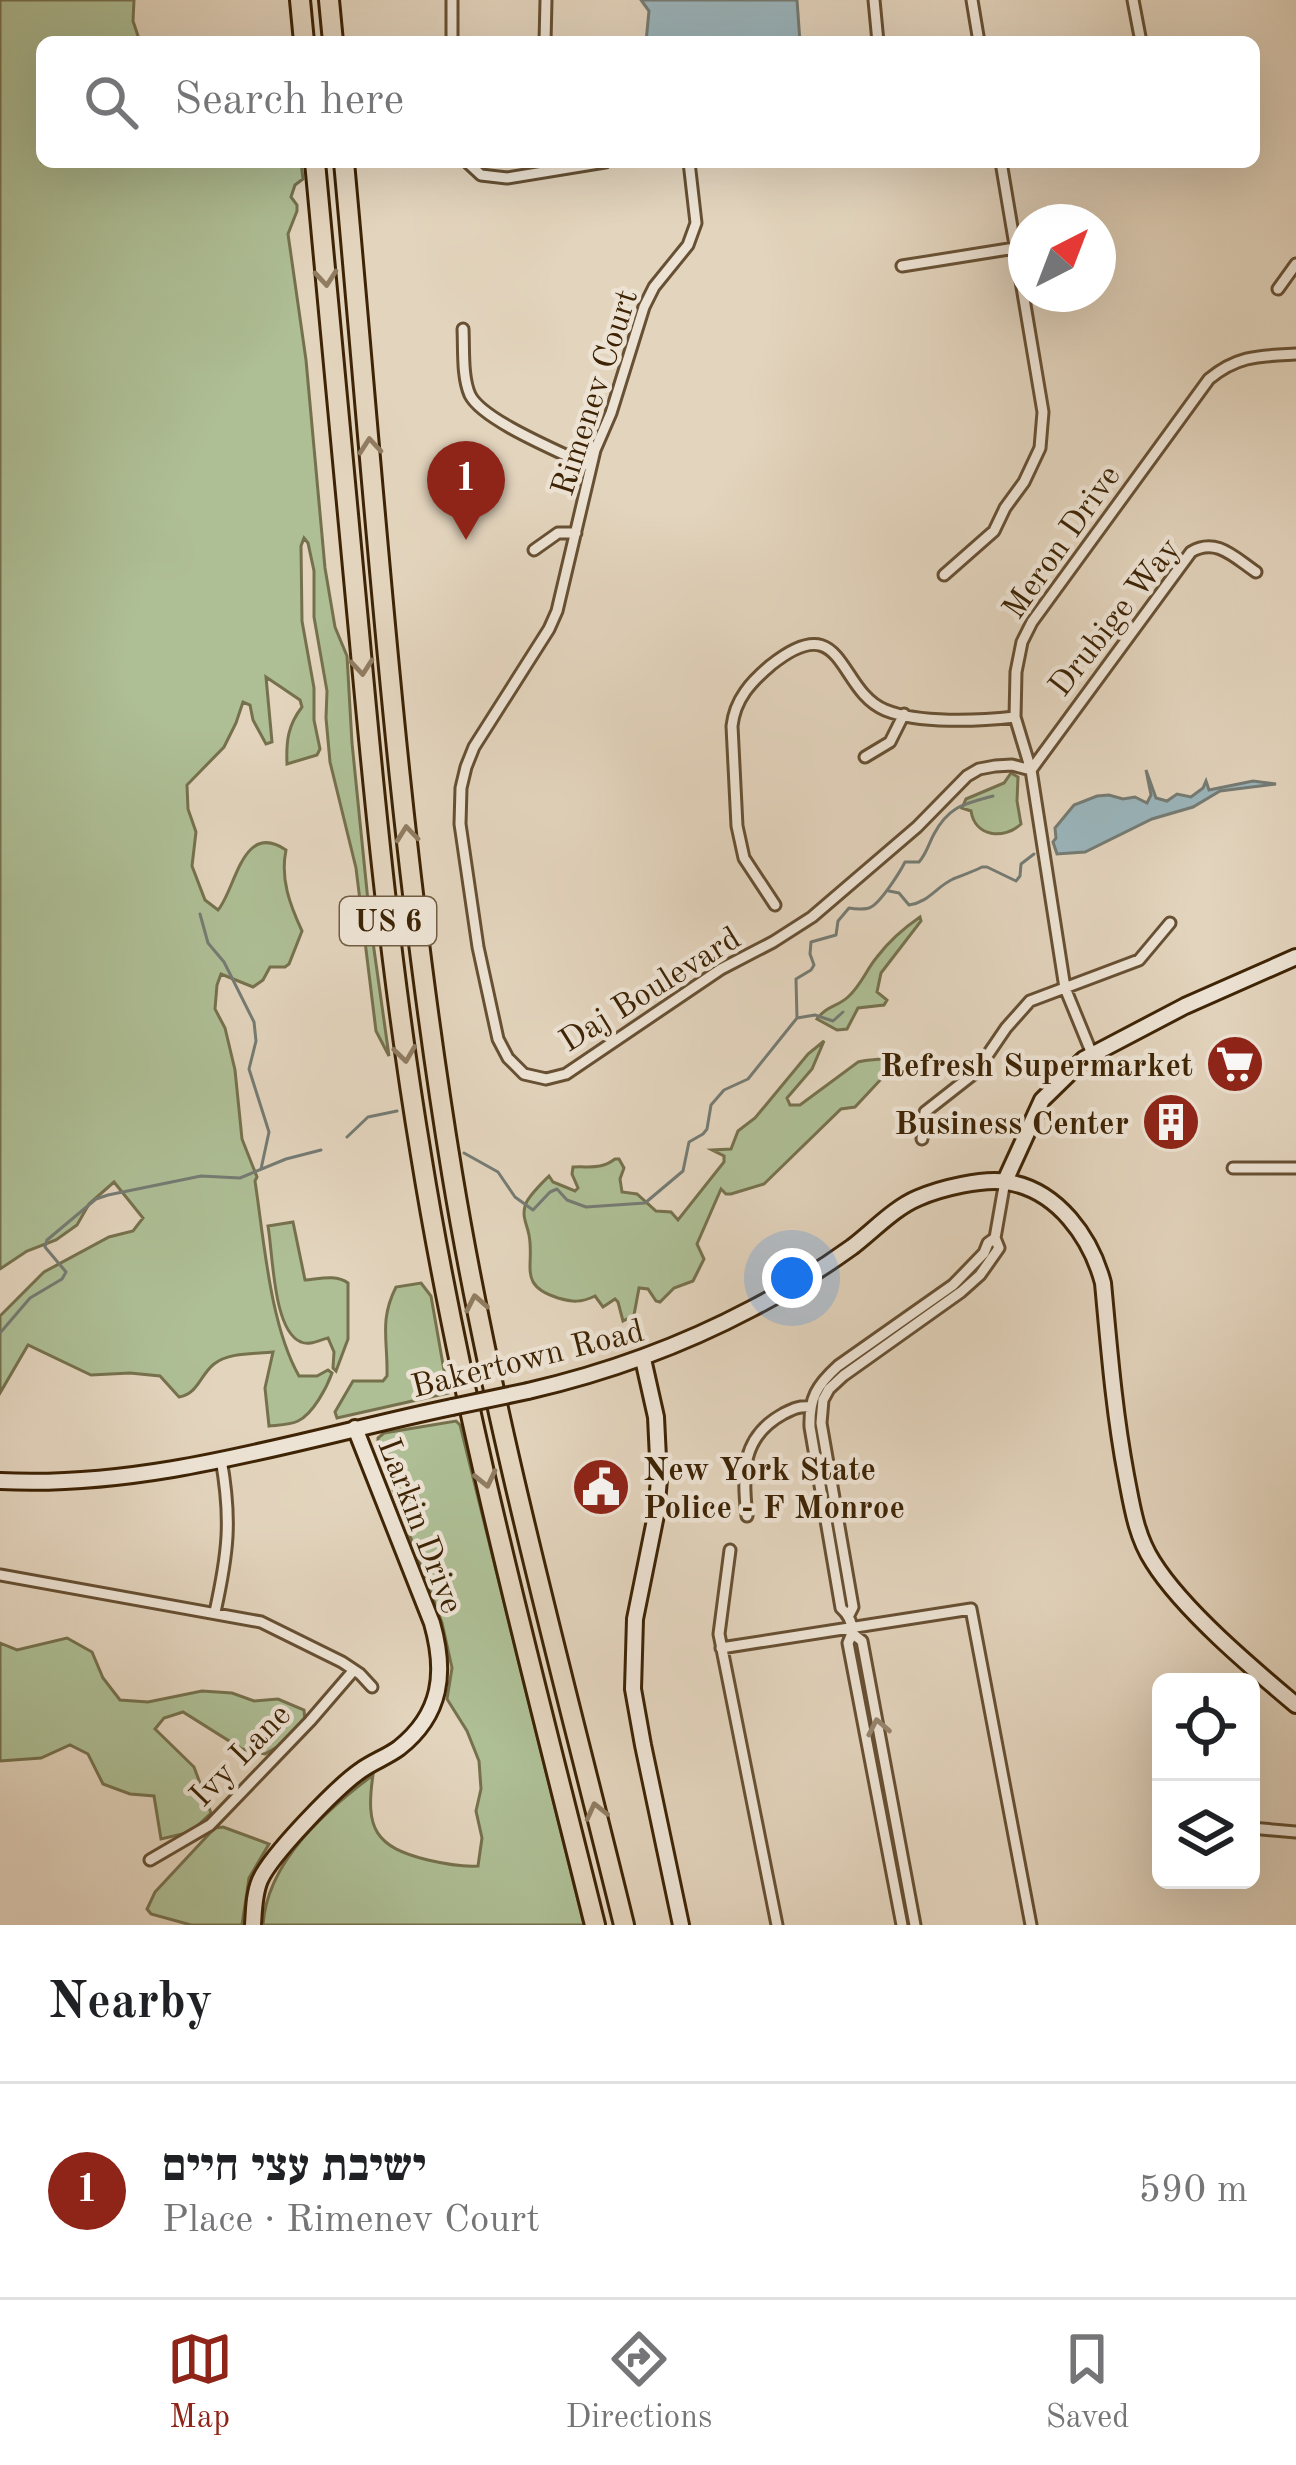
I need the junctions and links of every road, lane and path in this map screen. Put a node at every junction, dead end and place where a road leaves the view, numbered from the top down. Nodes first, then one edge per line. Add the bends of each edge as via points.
1 (300, 0) edge
2 (329, 0) edge
3 (452, 0) edge
4 (546, 0) edge
5 (874, 0) edge
6 (972, 0) edge
7 (1133, 0) edge
8 (303, 36) edge
9 (332, 36) edge
10 (452, 36) edge
11 (544, 36) edge
12 (877, 36) edge
13 (978, 36) edge
14 (1140, 36) edge
15 (316, 168) edge
16 (345, 168) edge
17 (473, 168) edge
18 (551, 168) edge
19 (689, 168) edge
20 (1001, 168) edge
21 (1008, 208) edge
22 (1008, 249) edge
23 (1296, 264) edge
24 (902, 266) dead end
25 (1278, 289) dead end
26 (1026, 312) edge
27 (463, 329) dead end
28 (1296, 354) edge
29 (591, 467) junction
30 (576, 533) junction
31 (534, 550) dead end
32 (1256, 572) dead end
33 (944, 575) dead end
34 (904, 714) junction
35 (1015, 717) junction
36 (865, 757) dead end
37 (1031, 770) junction
38 (775, 905) dead end
39 (1170, 922) dead end
40 (1296, 957) edge
41 (1065, 988) junction
42 (1092, 1054) junction
43 (922, 1139) dead end
44 (1233, 1168) dead end
45 (1296, 1168) edge
46 (1005, 1181) junction
47 (643, 1359) junction
48 (815, 1408) junction
49 (356, 1428) junction
50 (221, 1460) junction
51 (0, 1481) edge
52 (747, 1516) dead end
53 (730, 1550) dead end
54 (0, 1575) edge
55 (215, 1612) junction
56 (852, 1631) junction
57 (722, 1648) junction
58 (354, 1670) junction
59 (372, 1688) dead end
60 (1296, 1705) edge
61 (1260, 1829) edge
62 (1296, 1832) edge
63 (150, 1860) dead end
64 (253, 1925) edge
65 (595, 1925) edge
66 (624, 1925) edge
67 (682, 1925) edge
68 (777, 1925) edge
69 (902, 1925) edge
70 (915, 1925) edge
71 (1031, 1925) edge

1 - 8 highway
2 - 9 highway
3 - 10 street
4 - 11 street
5 - 12 street
6 - 13 street
7 - 14 street
15 -> 65 highway, US 6 via 381,859 421,1155 468,1402
66 -> 16 highway, US 6 via 493,1385 437,1080 406,835
17 - 18 street via 494,178
19 - 29 street, Rimenev Court via 694,232 644,307
20 - 21 street
22 - 24 street
23 - 25 street
26 - 33 street via 1043,412 1040,448 994,531
27 - 29 street via 469,392 478,406
28 - 35 street, Meron Drive via 1253,356 1209,379 1032,622 1016,672
29 - 30 street, Rimenev Court
30 - 31 street, Rimenev Court via 558,533
30 - 37 street, Daj Boulevard via 549,629 474,747 461,788 488,1000 498,1039 524,1074 566,1074 812,917 979,769
32 - 37 street, Drubige Way via 1217,546 1191,552
34 - 35 street via 968,722
34 - 36 street via 890,742
34 - 38 street via 868,701 841,658 815,645 785,655 743,692 732,726 737,826 744,858
35 - 37 street, Meron Drive
37 - 41 street, Meron Drive
39 - 41 street via 1139,961
40 - 42 main road
41 - 42 street, Meron Drive
41 - 43 street via 1030,1001 976,1072 925,1112
42 - 46 main road via 1042,1100
44 - 45 street
46 - 47 main road, Bakertown Road via 914,1200 792,1286
46 - 48 street via 995,1238 984,1253 953,1285 823,1379
46 - 60 main road via 1072,1219 1098,1264 1125,1471 1152,1561
47 - 49 main road, Bakertown Road, bridge
47 - 67 main road via 659,1479 632,1672
48 - 52 street via 798,1406 755,1436 746,1454
48 - 56 street via 810,1427
49 - 50 main road, Bakertown Road
49 - 64 main road, Larkin Drive via 432,1623 439,1688 419,1728 345,1782 271,1861 259,1881
50 - 51 main road, Bakertown Road via 108,1479
50 - 55 street via 229,1543
53 - 57 street
54 - 55 street
55 - 58 street via 268,1624
56 - 57 street
56 - 69 street
70 -> 56 street via 862,1641
56 - 71 street via 971,1609
57 - 68 street
58 - 59 street
58 - 63 street, Ivy Lane via 210,1825
61 - 62 street

